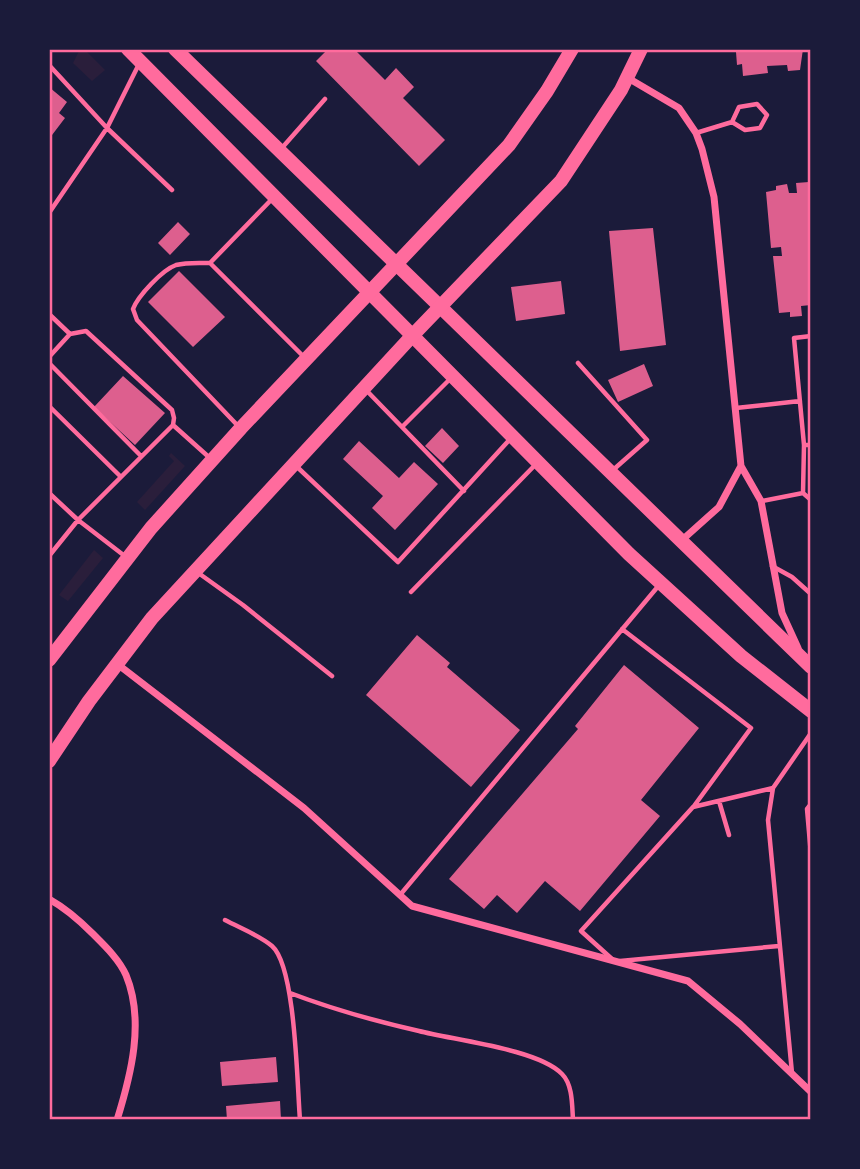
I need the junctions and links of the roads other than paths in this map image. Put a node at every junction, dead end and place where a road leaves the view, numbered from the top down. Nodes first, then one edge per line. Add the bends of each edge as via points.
1 (128, 49) edge
2 (175, 49) edge
3 (572, 49) edge
4 (641, 49) edge
5 (141, 61) junction
6 (49, 65) edge
7 (628, 78) junction
8 (325, 99) dead end
9 (732, 122) junction
10 (107, 128) junction
11 (696, 133) junction
12 (280, 150) junction
13 (172, 190) dead end
14 (275, 196) junction
15 (49, 213) edge
16 (211, 263) junction
17 (398, 263) junction
18 (371, 293) junction
19 (442, 306) junction
20 (49, 314) edge
21 (70, 334) junction
22 (412, 336) junction
23 (811, 336) edge
24 (49, 357) edge
25 (307, 360) junction
26 (49, 363) edge
27 (578, 363) dead end
28 (452, 377) junction
29 (365, 388) junction
30 (800, 401) junction
31 (49, 406) edge
32 (735, 408) junction
33 (173, 425) junction
34 (402, 427) junction
35 (241, 428) junction
36 (512, 437) junction
37 (804, 445) junction
38 (811, 445) edge
39 (141, 456) junction
40 (212, 460) junction
41 (537, 462) junction
42 (294, 464) junction
43 (741, 466) junction
44 (610, 473) junction
45 (120, 476) junction
46 (464, 491) junction
47 (49, 493) edge
48 (803, 493) junction
49 (811, 500) edge
50 (761, 501) junction
51 (78, 520) junction
52 (681, 541) junction
53 (49, 556) edge
54 (127, 558) junction
55 (771, 566) junction
56 (195, 571) junction
57 (661, 583) junction
58 (411, 592) dead end
59 (811, 594) edge
60 (622, 629) junction
61 (49, 660) edge
62 (806, 662) edge
63 (116, 663) junction
64 (332, 676) dead end
65 (811, 711) edge
66 (811, 733) edge
67 (49, 761) edge
68 (773, 788) junction
69 (719, 801) junction
70 (811, 804) edge
71 (693, 807) junction
72 (729, 835) dead end
73 (811, 855) edge
74 (400, 895) junction
75 (49, 899) edge
76 (225, 920) dead end
77 (779, 946) junction
78 (615, 961) junction
79 (290, 993) junction
80 (792, 1074) junction
81 (811, 1091) edge
82 (117, 1120) edge
83 (300, 1120) edge
84 (573, 1120) edge

1 - 5 main road
2 - 12 main road
3 - 17 main road via 509,145
4 - 7 main road
5 - 10 lane
5 - 14 main road
6 - 10 lane
7 - 11 street via 679,108
7 - 19 main road via 561,181
8 - 12 lane
9 - 9 lane via 745,130 760,128 767,115 757,104 740,107
9 - 11 lane
10 - 13 lane
10 - 15 lane
11 - 32 street via 714,197
12 - 17 main road
14 - 16 lane
14 - 18 main road
16 - 25 lane
16 - 35 lane via 168,270 136,299 133,309 137,320
17 - 18 main road
17 - 19 main road
18 - 22 main road
18 - 25 main road
19 - 22 main road
19 - 44 main road
20 - 21 lane
21 - 24 lane
21 - 33 lane via 86,331 172,410
22 - 28 main road
22 - 29 main road
23 - 30 lane via 794,338
25 - 35 main road
26 - 39 lane
27 - 44 lane via 647,440
28 - 34 lane
28 - 36 main road
29 - 34 lane
29 - 42 main road
30 - 32 lane
30 - 37 lane
31 - 45 lane
32 - 43 street
33 - 39 lane
33 - 40 lane
34 - 46 lane
35 - 40 main road
36 - 41 main road
36 - 46 lane
37 - 38 lane
37 - 48 lane
39 - 45 lane
40 - 54 main road
41 - 57 main road
41 - 58 lane
42 - 46 lane via 398,562
42 - 56 main road
43 - 50 street
43 - 52 street via 719,507
44 - 52 main road
45 - 51 lane
47 - 51 lane
48 - 49 lane
48 - 50 lane
50 - 55 street
51 - 53 lane
51 - 54 lane
52 - 62 main road
54 - 61 main road
55 - 59 lane
55 - 62 street via 782,613
56 - 63 main road
56 - 64 lane
57 - 60 lane
57 - 65 main road via 741,656
60 - 71 lane via 751,728
60 - 74 lane
63 - 67 main road
63 - 74 street via 304,808
66 - 68 lane
68 - 69 lane
68 - 77 lane via 768,820
69 - 71 lane
69 - 72 lane
70 - 73 lane via 807,809
71 - 78 lane via 581,931
74 - 78 street via 412,906
75 - 82 street via 101,942 125,975 133,1007 134,1043
76 - 79 lane via 272,947 280,956
77 - 78 lane
77 - 80 lane
78 - 80 street via 688,981
79 - 83 lane
79 - 84 lane via 549,1064 566,1079
80 - 81 street

